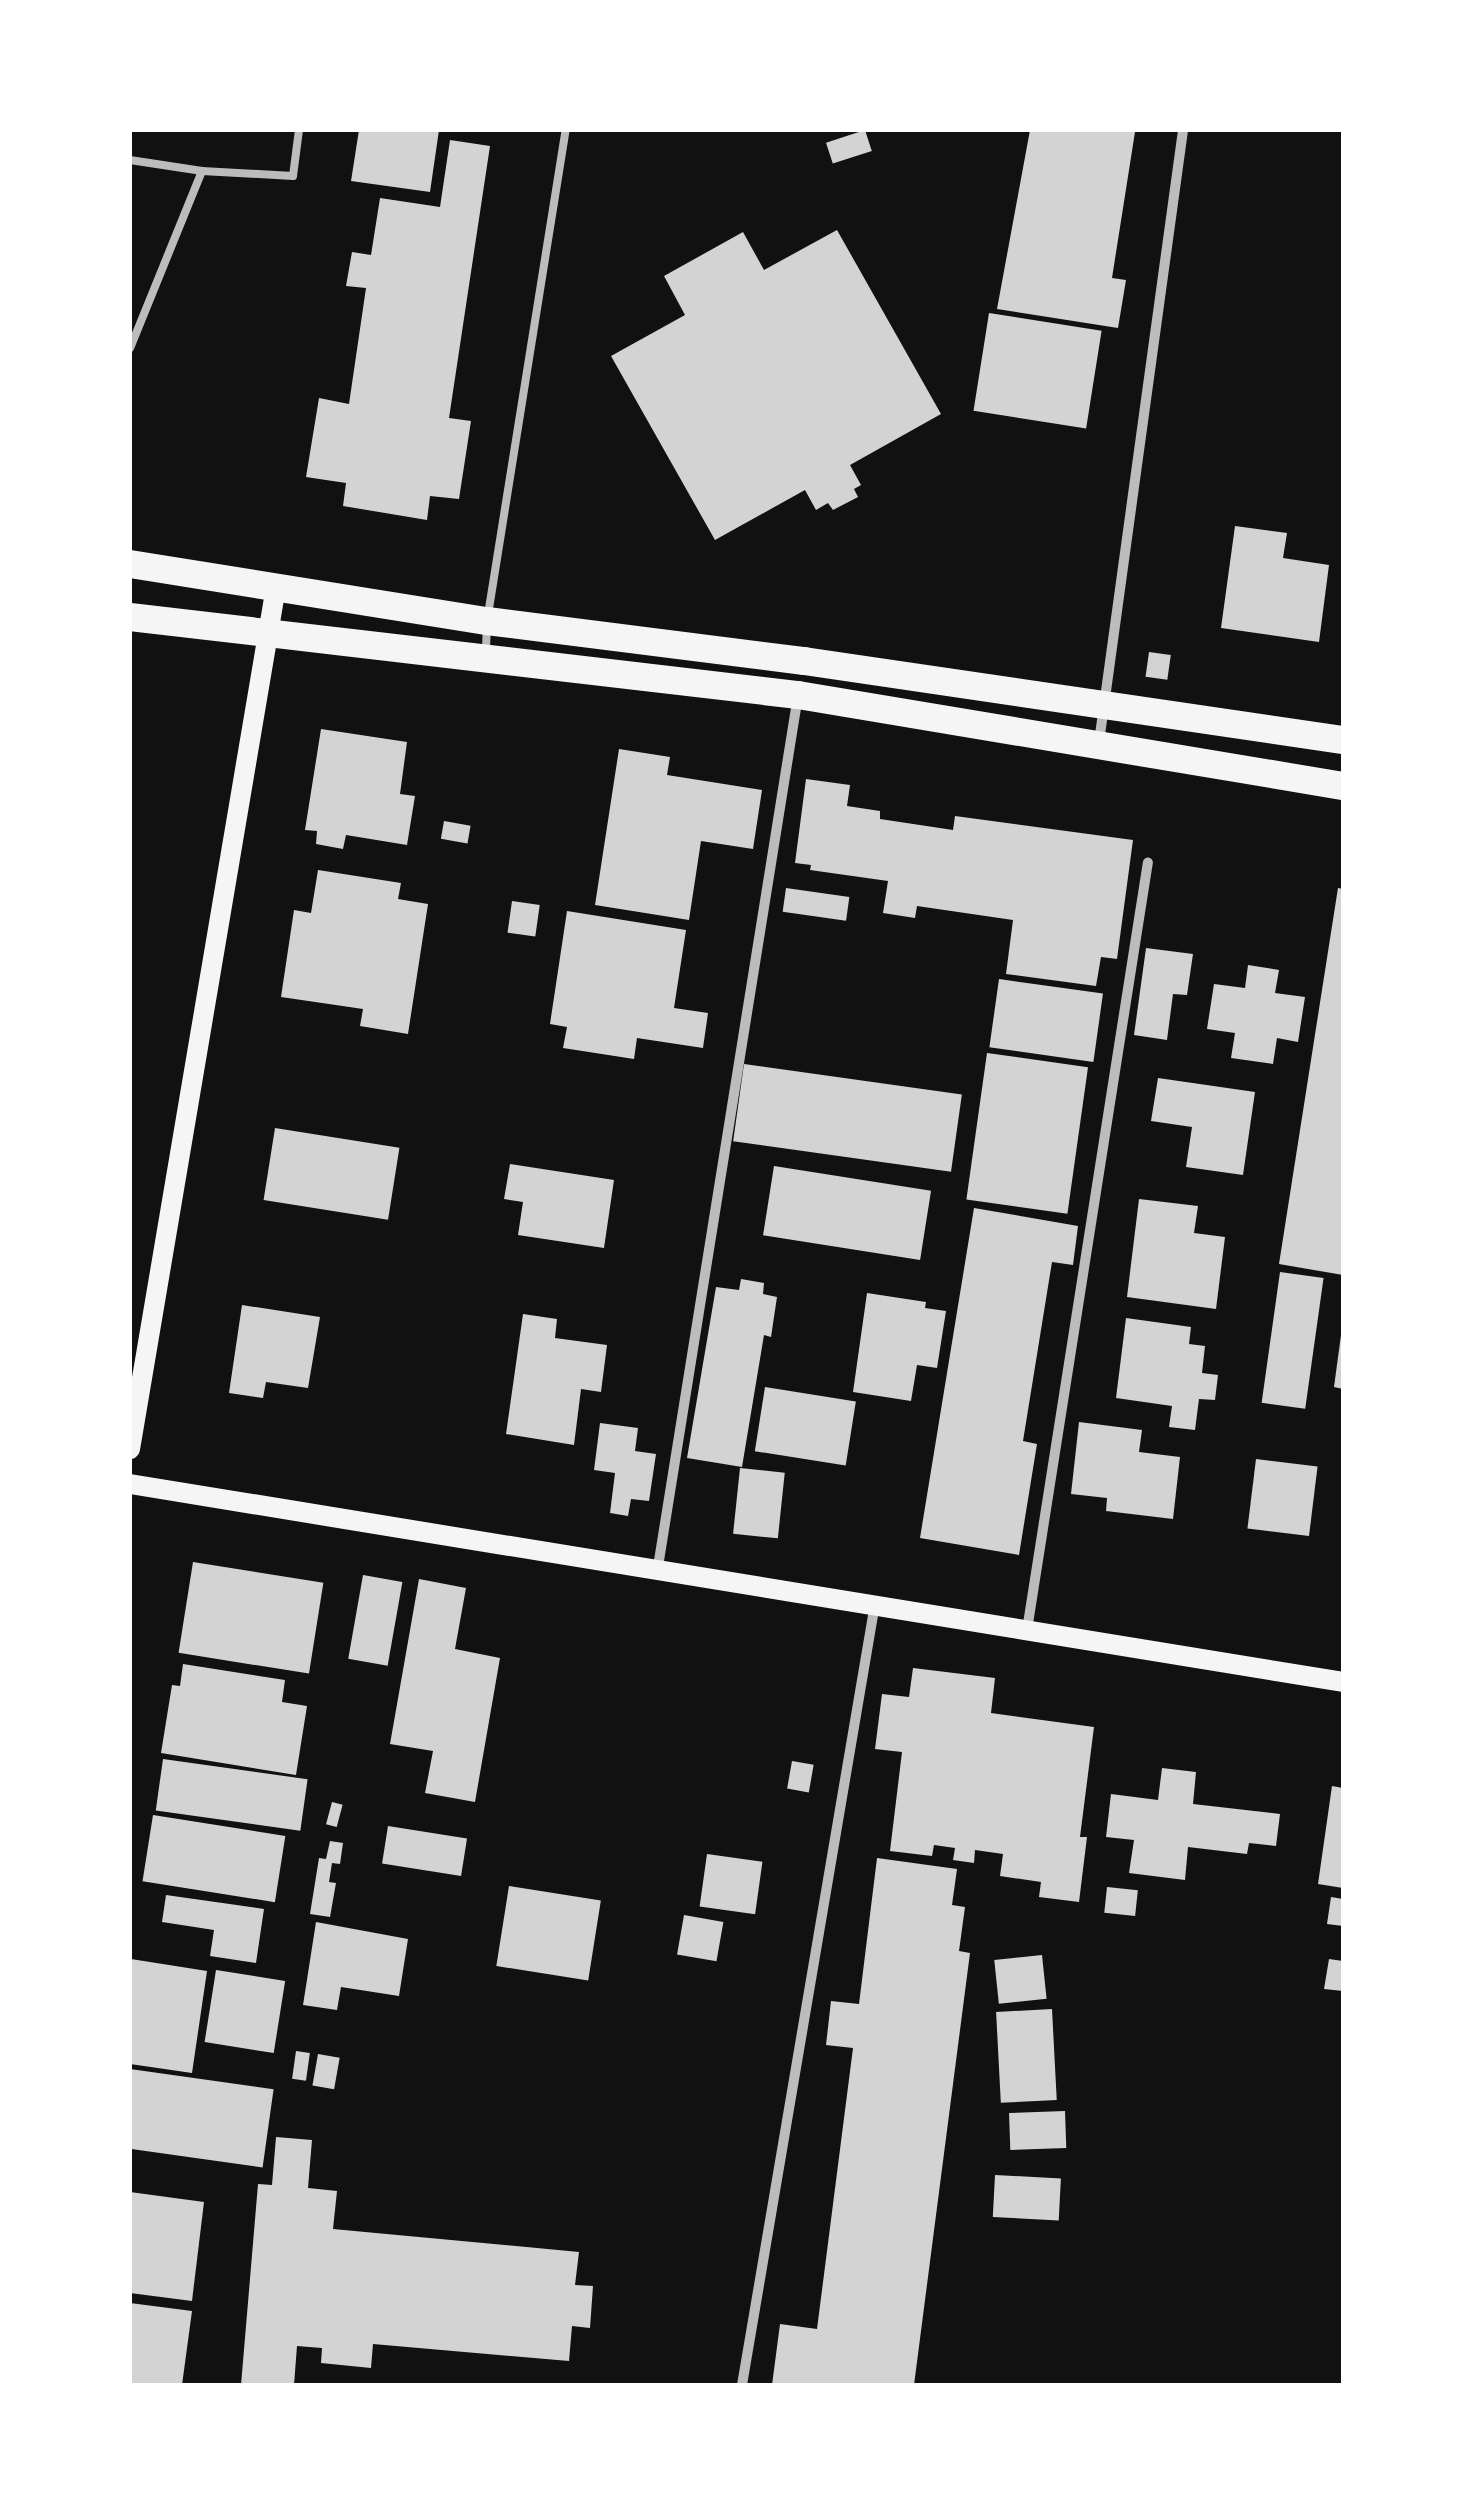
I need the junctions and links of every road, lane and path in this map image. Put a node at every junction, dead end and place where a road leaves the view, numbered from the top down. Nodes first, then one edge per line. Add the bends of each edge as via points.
1 (299, 130) edge
2 (566, 130) edge
3 (1184, 130) edge
4 (130, 160) edge
5 (202, 171) junction
6 (130, 348) edge
7 (130, 564) edge
8 (276, 588) junction
9 (130, 617) edge
10 (487, 621) junction
11 (270, 632) junction
12 (486, 660) junction
13 (798, 696) junction
14 (1106, 704) junction
15 (1343, 740) edge
16 (1098, 748) junction
17 (1343, 786) edge
18 (1148, 862) dead end
19 (130, 1449) edge
20 (130, 1484) edge
21 (657, 1574) junction
22 (875, 1604) junction
23 (1027, 1630) junction
24 (1343, 1682) edge
25 (742, 2385) edge

1 - 5 lane via 293,176
2 - 10 lane
3 - 14 street
4 - 5 lane
5 - 6 lane
7 - 8 highway
8 - 10 highway
8 - 11 main road
9 - 11 highway
10 - 12 lane
10 - 14 highway
11 - 12 highway
11 - 19 main road
12 - 13 highway
13 - 16 highway
13 - 21 street
14 - 15 highway
14 - 16 street
16 - 17 highway
18 - 23 street
20 - 21 main road
21 - 22 main road
22 - 23 main road
22 - 25 street
23 - 24 main road

